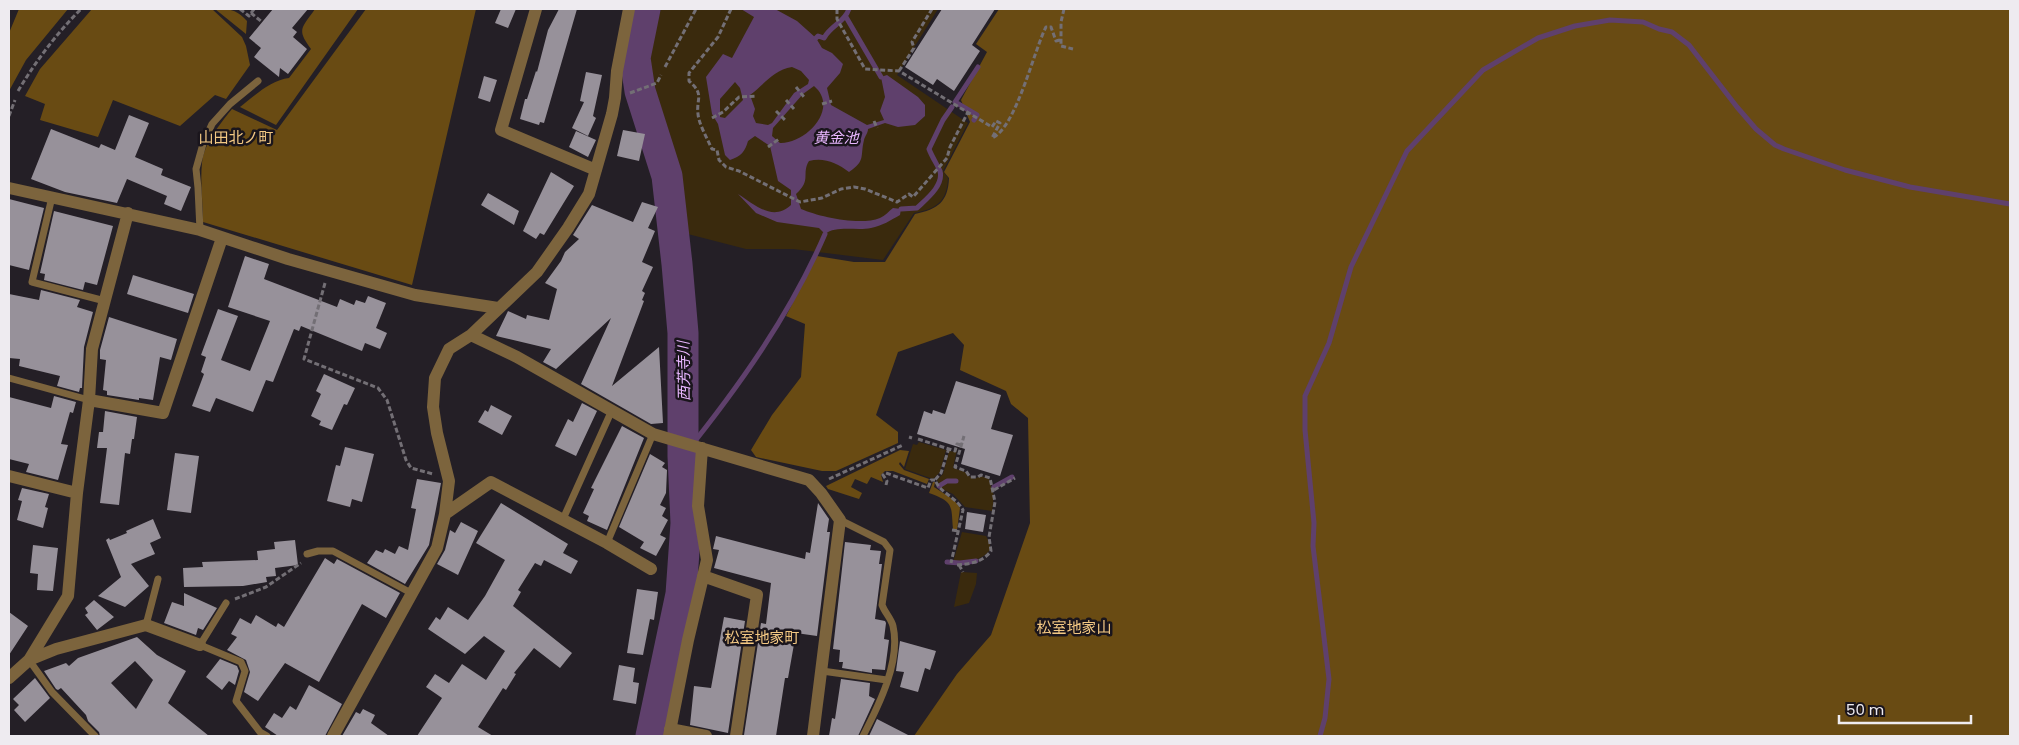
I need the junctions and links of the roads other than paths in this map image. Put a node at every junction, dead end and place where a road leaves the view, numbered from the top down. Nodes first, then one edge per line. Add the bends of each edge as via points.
1 (536, 9) edge
2 (629, 9) edge
3 (258, 81) dead end
4 (596, 170) junction
5 (9, 188) edge
6 (52, 197) junction
7 (128, 213) junction
8 (200, 230) junction
9 (222, 238) junction
10 (105, 301) junction
11 (498, 308) junction
12 (471, 334) junction
13 (9, 378) edge
14 (88, 400) junction
15 (612, 410) junction
16 (653, 434) junction
17 (702, 448) junction
18 (9, 476) edge
19 (77, 493) junction
20 (445, 514) junction
21 (563, 519) junction
22 (840, 520) junction
23 (607, 543) junction
24 (307, 554) road end
25 (651, 569) dead end
26 (703, 576) junction
27 (158, 579) dead end
28 (413, 594) junction
29 (226, 603) road end
30 (146, 625) junction
31 (200, 646) junction
32 (30, 660) junction
33 (822, 672) junction
34 (10, 674) edge
35 (887, 680) junction
36 (670, 733) edge
37 (95, 736) edge
38 (267, 736) edge
39 (333, 736) edge
40 (706, 736) edge
41 (736, 736) edge
42 (813, 736) edge
43 (863, 736) edge

1 - 4 street via 501,130
2 - 4 street via 612,114
3 - 8 lane via 218,117 203,144 196,170
4 - 11 street via 589,194 537,272
5 - 6 street
6 - 7 street
6 - 10 lane via 32,282
7 - 8 street
7 - 10 street
8 - 9 street
9 - 11 street via 415,295
9 - 14 street via 163,413
10 - 14 street via 92,349
11 - 12 street
12 - 15 street
12 - 20 street via 449,350 435,378 433,407 449,481
13 - 14 lane
14 - 19 street
15 - 16 street
15 - 21 lane
16 - 17 street
16 - 23 lane
17 - 22 street via 809,480
17 - 26 street via 698,506 707,560
18 - 19 street
19 - 32 street via 68,596
20 - 21 street via 491,482
20 - 28 street via 437,548
21 - 23 street
22 - 33 street
22 - 35 lane via 884,542 890,550 882,605 884,613 892,621 894,635 891,672
23 - 25 street
24 - 28 lane via 333,551
26 - 36 street
26 - 41 street via 757,595
27 - 30 lane
28 - 39 street
29 - 31 lane
30 - 31 street
30 - 32 street via 56,649
31 - 38 lane via 241,662 245,671 236,701 260,732
32 - 34 street
32 - 37 lane via 52,692
33 - 35 lane
33 - 42 street
35 - 43 lane via 884,696
36 - 40 street

